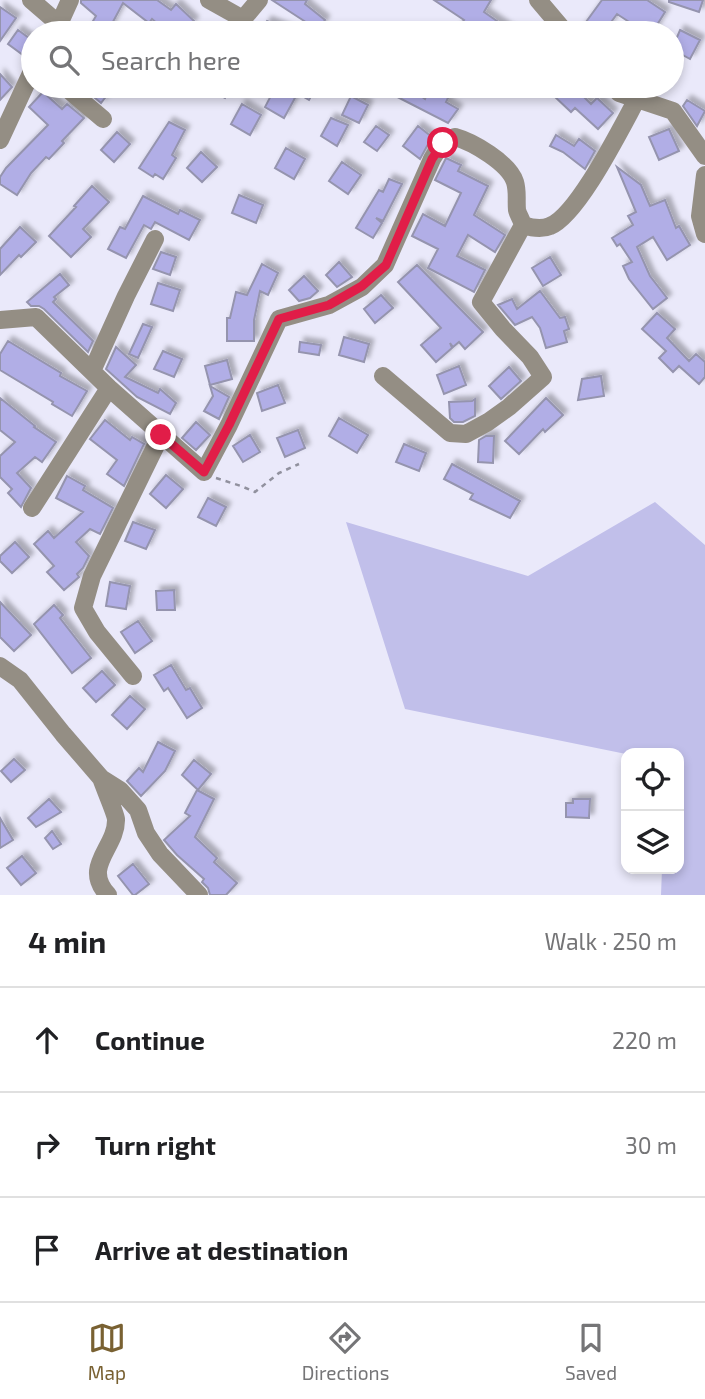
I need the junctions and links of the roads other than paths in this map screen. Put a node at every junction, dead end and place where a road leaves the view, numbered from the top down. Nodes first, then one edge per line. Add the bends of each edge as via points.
1 (31, 0) edge
2 (70, 0) edge
3 (209, 0) edge
4 (259, 0) edge
5 (538, 0) edge
6 (50, 21) edge
7 (61, 21) edge
8 (556, 21) edge
9 (21, 95) edge
10 (78, 98) edge
11 (634, 98) edge
12 (637, 99) junction
13 (103, 119) dead end
14 (0, 140) edge
15 (705, 156) edge
16 (705, 175) edge
17 (523, 225) junction
18 (705, 234) edge
19 (155, 239) dead end
20 (0, 320) edge
21 (92, 371) junction
22 (383, 376) dead end
23 (109, 388) junction
24 (161, 435) junction
25 (32, 508) dead end
26 (0, 666) edge
27 (132, 676) dead end
28 (101, 778) junction
29 (108, 895) edge
30 (198, 895) edge

1 - 6 street
2 - 7 street
3 - 4 street via 243,19
5 - 8 street
9 - 14 street
10 - 13 street
11 - 12 street
12 - 15 street via 673,111
12 - 17 street via 591,181 565,216 551,226 535,229
16 - 18 street via 700,216
17 - 22 street via 481,302 543,377 509,407 466,434 450,433
17 - 24 street via 514,179 508,171 468,141 455,137 443,143 386,265 329,305 279,319 204,472
19 - 21 street
20 - 21 street via 36,317
21 - 23 street
23 - 24 street
23 - 25 street
24 - 27 street via 92,576 83,608
26 - 28 street via 20,680
28 - 29 street via 116,817 114,835 101,856 97,874
28 - 30 street via 138,810 146,834 160,854

